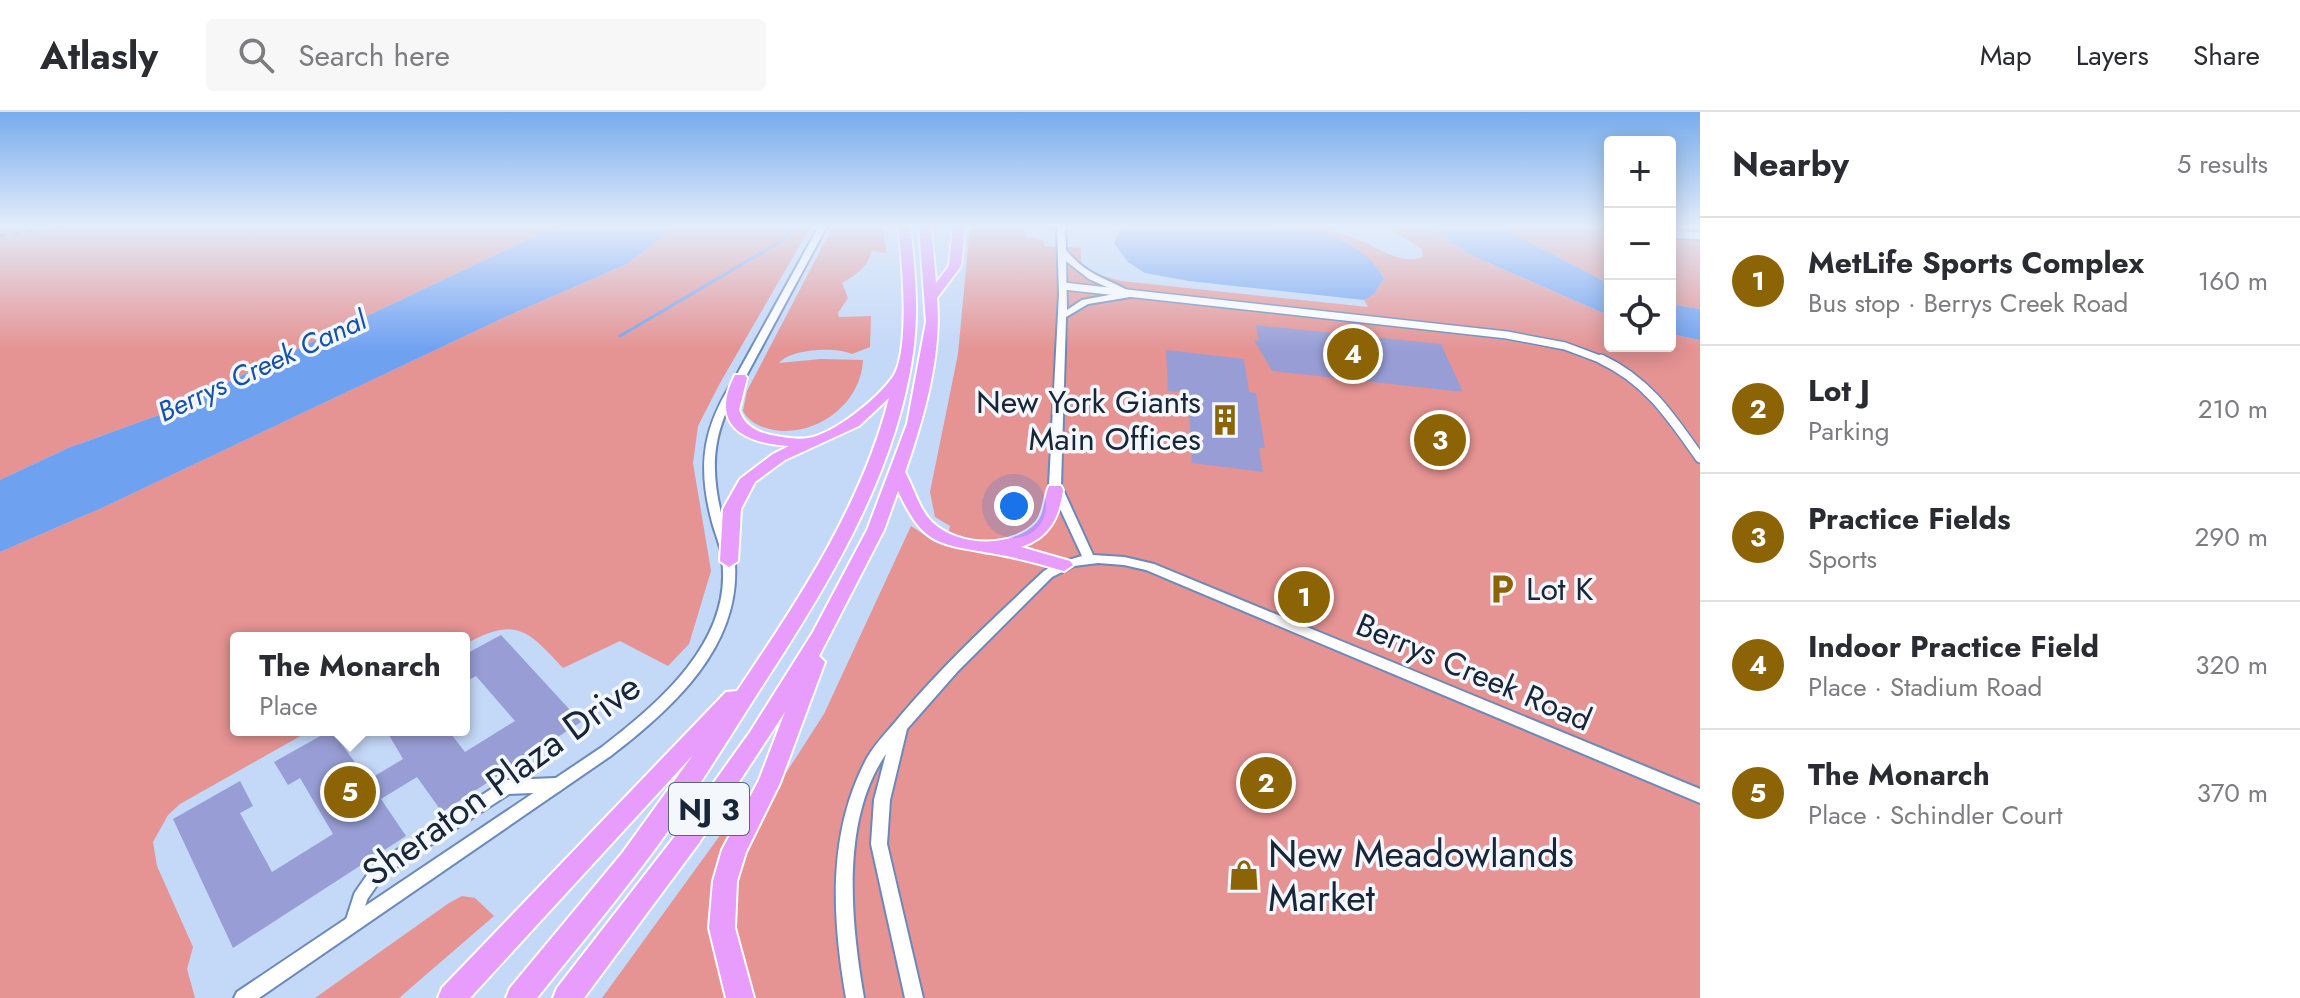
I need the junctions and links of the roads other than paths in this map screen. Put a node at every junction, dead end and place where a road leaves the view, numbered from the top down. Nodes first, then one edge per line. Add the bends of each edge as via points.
1 (800, 267) edge
2 (910, 267) edge
3 (930, 267) edge
4 (954, 267) edge
5 (1062, 267) edge
6 (1075, 267) edge
7 (1063, 286) junction
8 (1130, 294) junction
9 (933, 295) junction
10 (1062, 316) junction
11 (740, 378) junction
12 (901, 378) junction
13 (827, 437) junction
14 (1700, 458) edge
15 (897, 473) junction
16 (1055, 490) junction
17 (984, 547) junction
18 (1089, 559) junction
19 (729, 561) junction
20 (1064, 565) junction
21 (835, 608) junction
22 (766, 665) junction
23 (901, 726) junction
24 (558, 785) junction
25 (1700, 796) edge
26 (352, 924) junction
27 (243, 998) edge
28 (452, 998) edge
29 (520, 998) edge
30 (567, 998) edge
31 (740, 998) edge
32 (855, 998) edge
33 (914, 998) edge

1 - 11 street
2 - 12 highway, NJ 3
3 - 9 highway, NJ 3
4 - 9 highway
5 - 7 street
6 - 8 street
7 - 8 street
7 - 10 street
8 - 10 street via 1085,302
8 - 14 street via 1554,343 1610,364 1644,385
9 - 15 highway, NJ 3 via 924,382
10 - 16 street
11 - 13 highway via 733,411 747,430 785,442
11 - 19 street via 715,420 708,452 716,518
12 - 13 highway via 854,423
12 - 22 highway, NJ 3 via 879,450 848,522
13 - 19 highway via 773,460 743,485 732,509
15 - 17 highway via 929,529
15 - 21 highway, NJ 3
16 - 17 highway via 1049,518 1038,532
16 - 18 street
17 - 20 highway
18 - 20 street, Berrys Creek Road
18 - 25 street, Berrys Creek Road via 1150,567
19 - 24 street, Sheraton Plaza Drive via 721,615 689,675 639,727
20 - 23 street via 1038,584
21 - 30 highway, NJ 3 via 735,771
21 - 31 highway via 769,783 734,850 725,881 722,928
22 - 28 highway
22 - 29 highway, NJ 3 via 666,814
23 - 32 street via 872,762 847,846 843,927
23 - 33 street via 882,800 879,844
24 - 26 street, Sheraton Plaza Drive
24 - 26 street via 507,787 379,870 361,896
26 - 27 street, Sheraton Plaza Drive

